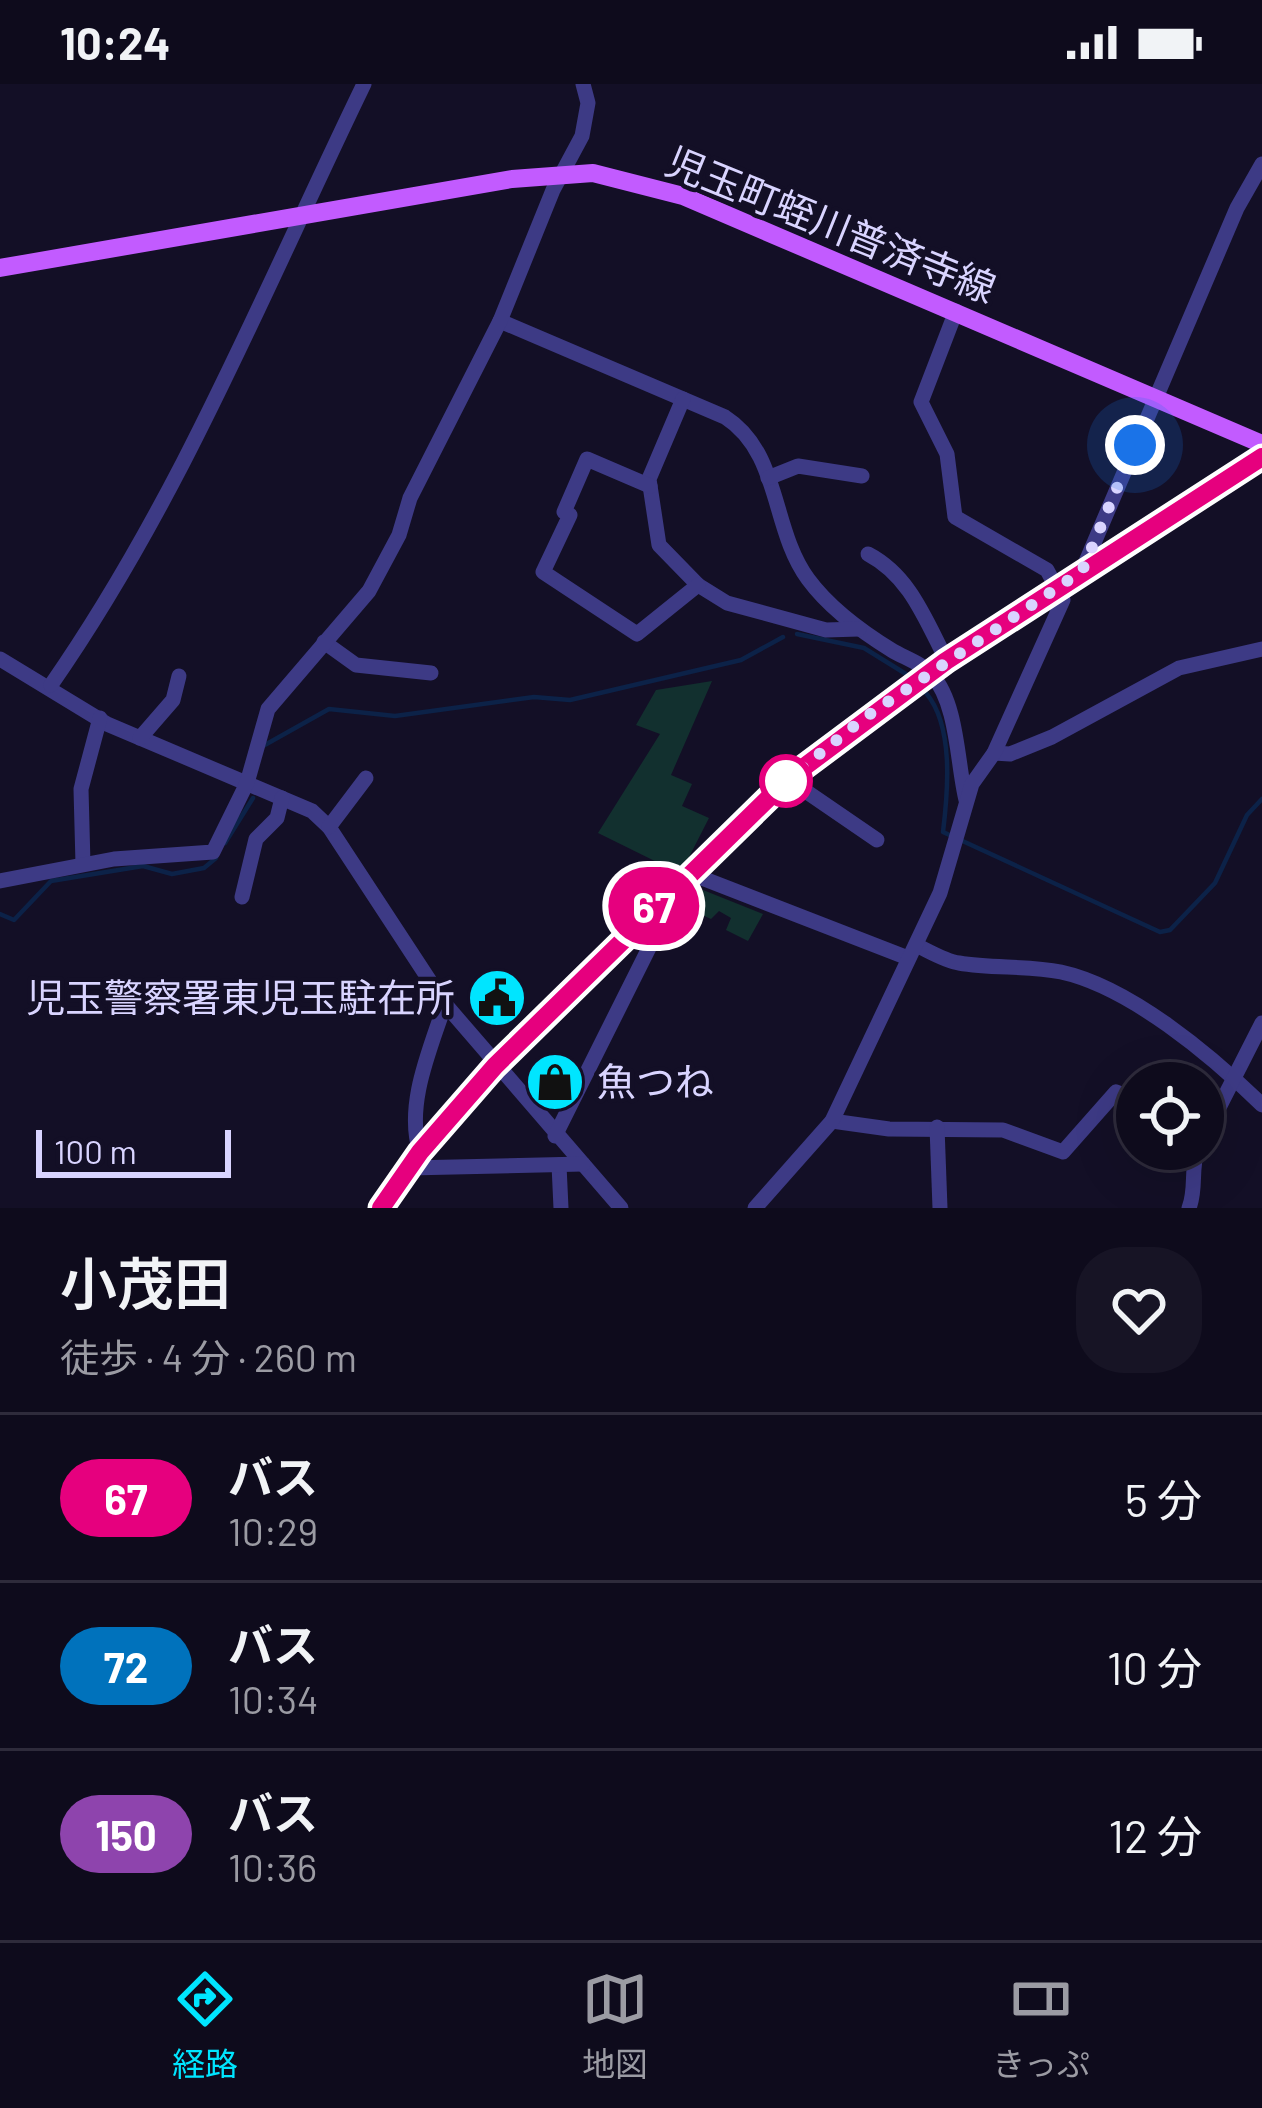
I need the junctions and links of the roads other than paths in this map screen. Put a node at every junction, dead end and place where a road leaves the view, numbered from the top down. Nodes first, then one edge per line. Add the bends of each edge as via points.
1 (364, 84) edge
2 (583, 84) edge
3 (1262, 164) edge
4 (561, 172) junction
5 (304, 214) junction
6 (0, 268) edge
7 (956, 311) junction
8 (500, 321) junction
9 (1156, 396) junction
10 (683, 399) junction
11 (1262, 445) edge
12 (1262, 457) edge
13 (862, 476) dead end
14 (769, 478) junction
15 (650, 486) junction
16 (868, 554) dead end
17 (1082, 571) junction
18 (698, 585) junction
19 (1061, 587) junction
20 (859, 628) junction
21 (324, 642) junction
22 (1262, 649) edge
23 (2, 664) edge
24 (939, 667) junction
25 (431, 673) dead end
26 (178, 676) dead end
27 (50, 685) junction
28 (100, 718) junction
29 (140, 738) junction
30 (994, 753) junction
31 (366, 778) dead end
32 (788, 779) junction
33 (247, 783) junction
34 (282, 798) junction
35 (966, 800) junction
36 (329, 827) junction
37 (878, 840) dead end
38 (83, 864) junction
39 (689, 873) junction
40 (0, 880) edge
41 (672, 888) junction
42 (242, 897) dead end
43 (912, 951) junction
44 (445, 1004) junction
45 (1262, 1023) edge
46 (495, 1066) junction
47 (1232, 1076) junction
48 (1116, 1092) edge
49 (1224, 1093) edge
50 (1262, 1105) edge
51 (832, 1121) junction
52 (937, 1127) junction
53 (555, 1136) junction
54 (414, 1160) junction
55 (583, 1164) junction
56 (559, 1165) junction
57 (1194, 1170) edge
58 (760, 1206) edge
59 (381, 1208) edge
60 (562, 1208) edge
61 (621, 1208) edge
62 (940, 1208) edge
63 (1189, 1208) edge

1 - 5 street
2 - 4 street via 587,121
3 - 9 street
4 - 5 main road, 児玉町蛭川普済寺線
4 - 7 main road, 児玉町蛭川普済寺線 via 654,185
4 - 8 street
5 - 6 main road, 児玉町蛭川普済寺線
5 - 27 street via 203,427 105,607
7 - 9 main road, 児玉町蛭川普済寺線
7 - 19 street via 921,402 947,454 956,517 1047,570
8 - 10 street
8 - 21 street via 369,591
9 - 11 main road, 児玉町蛭川普済寺線
9 - 17 street
10 - 14 street via 747,434
10 - 15 street
12 - 17 main road
13 - 14 street via 798,466
14 - 20 street via 808,579
15 - 18 street via 659,545
15 - 18 street via 587,459 543,572 637,634
16 - 24 street via 892,567 914,595
17 - 19 main road
18 - 20 street via 727,603 826,629
19 - 24 main road
19 - 30 street via 1057,620
20 - 24 street
21 - 25 street via 356,665
21 - 33 street via 268,709
22 - 30 street via 1179,668 1052,737
23 - 27 street
24 - 32 main road
24 - 35 street
26 - 29 street via 173,700
27 - 28 street
28 - 29 street
28 - 38 street via 81,789
29 - 33 street
30 - 35 street
31 - 36 street
32 - 37 street
32 - 39 main road
33 - 34 street
33 - 38 street via 213,852
34 - 36 street
34 - 42 street via 277,818 256,839
35 - 43 street via 940,893
36 - 44 street
38 - 40 street
39 - 41 main road
39 - 43 street
41 - 46 main road
41 - 53 street
43 - 47 street via 1066,973 1116,992
43 - 51 street
44 - 46 street
44 - 54 street via 417,1112
45 - 47 street
46 - 53 street
46 - 54 main road
47 - 49 street
47 - 50 street
48 - 52 street via 1063,1152 1004,1130
51 - 52 street
51 - 58 street
52 - 62 street
53 - 55 street
54 - 56 street
54 - 59 main road
55 - 56 street
55 - 61 street
56 - 60 street
57 - 63 street

